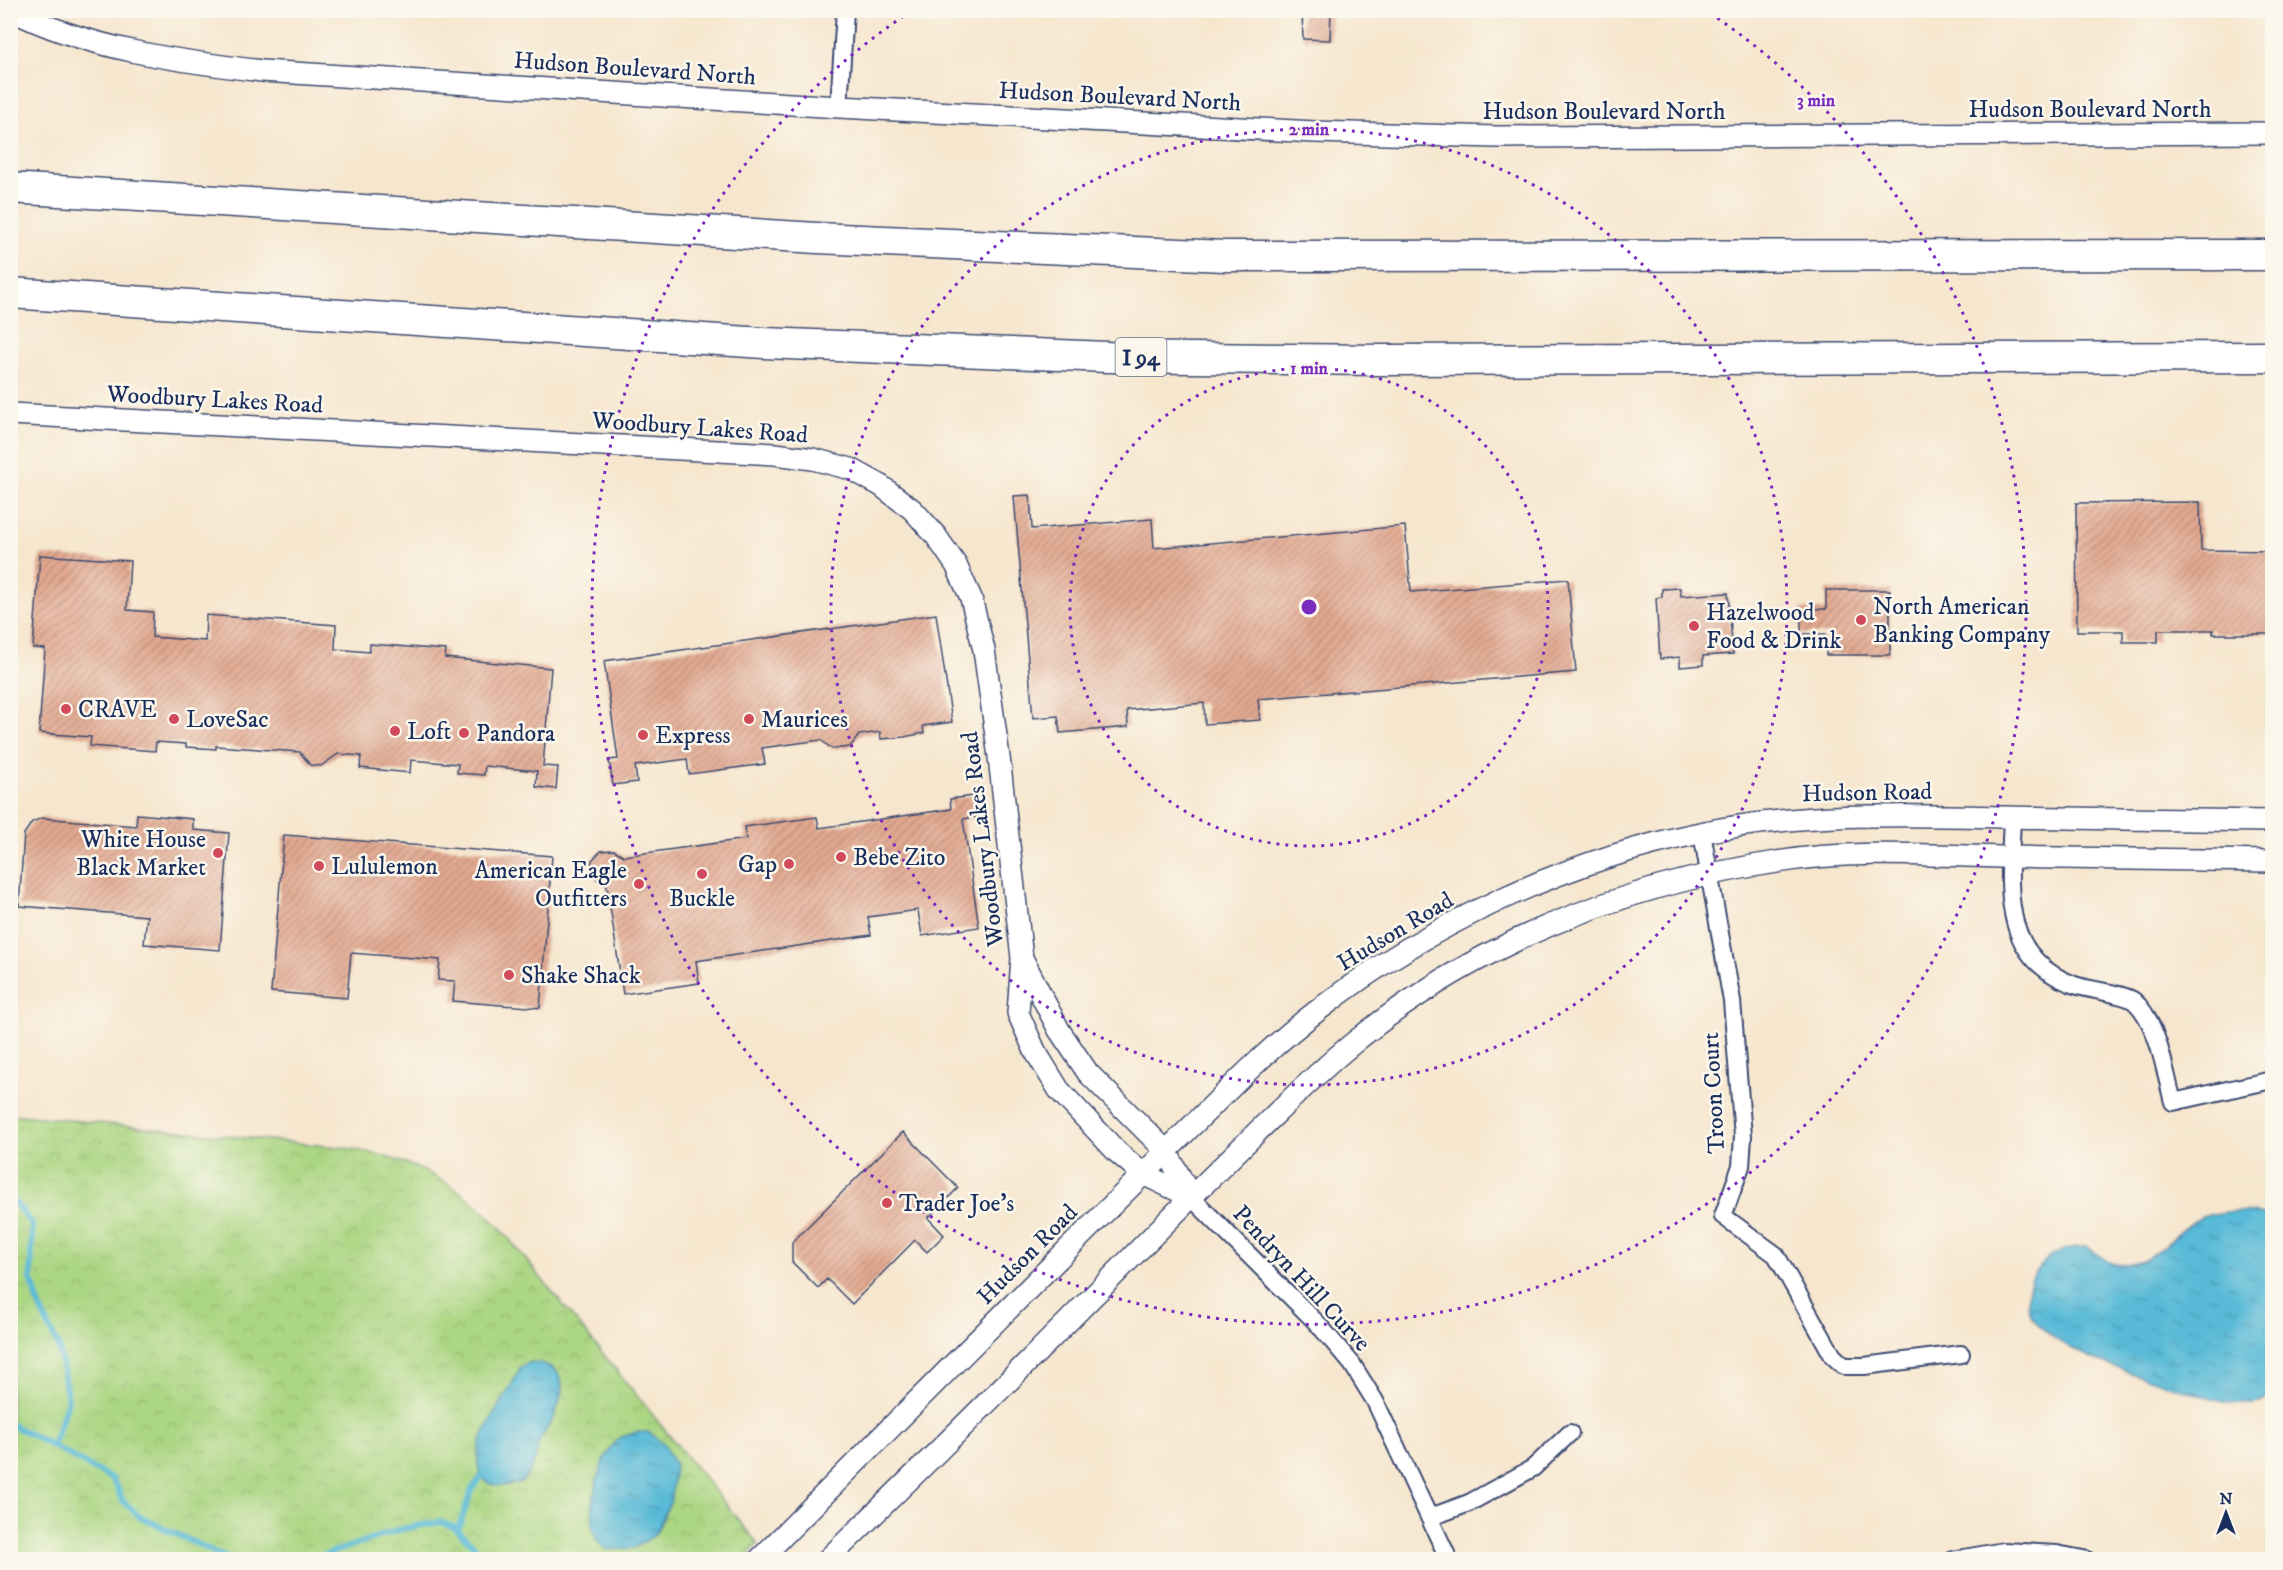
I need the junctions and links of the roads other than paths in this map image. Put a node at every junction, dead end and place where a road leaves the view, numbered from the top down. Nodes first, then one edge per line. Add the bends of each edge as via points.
1 (11, 10) edge
2 (845, 10) edge
3 (839, 107) junction
4 (2272, 133) edge
5 (15, 187) edge
6 (2272, 255) edge
7 (10, 293) edge
8 (2272, 357) edge
9 (10, 414) edge
10 (2012, 817) junction
11 (2272, 821) edge
12 (1702, 832) junction
13 (2011, 857) junction
14 (2272, 861) edge
15 (1709, 873) junction
16 (1022, 958) junction
17 (2272, 1080) edge
18 (1166, 1151) junction
19 (1143, 1174) junction
20 (1191, 1197) junction
21 (1961, 1354) dead end
22 (1570, 1433) dead end
23 (1431, 1517) junction
24 (759, 1560) edge
25 (827, 1560) edge
26 (1449, 1560) edge
27 (1953, 1560) edge
28 (2088, 1560) edge

1 - 3 street, Hudson Boulevard North via 106,44 193,63 262,71
2 - 3 street
3 - 4 street, Hudson Boulevard North via 1315,132 1496,137
5 - 6 highway via 817,238 1225,256
7 - 8 highway, I 94 via 764,343 1097,357
9 - 16 street, Woodbury Lakes Road via 776,454 851,469 913,510 956,565 971,598 984,650
10 - 11 street, Hudson Road
10 - 12 street, Hudson Road via 1838,816
10 - 13 street
12 - 15 street, Troon Court
12 - 18 street, Hudson Road via 1642,847 1534,885 1429,938 1321,1007
13 - 14 street
13 - 15 street via 1842,856
13 - 17 street via 2014,925 2026,950 2046,970 2072,984 2133,999 2151,1022 2173,1102
15 - 20 street via 1570,916 1448,977 1352,1043
15 - 21 street, Troon Court via 1732,1000 1743,1136 1740,1166 1723,1216 1776,1255 1833,1356 1844,1366
16 - 18 street via 1059,1030 1088,1072
16 - 19 street, Woodbury Lakes Road via 1018,1013 1035,1051 1059,1090
18 - 19 street, Hudson Road
18 - 20 street
19 - 20 street, Woodbury Lakes Road
19 - 24 street, Hudson Road
20 - 23 street, Pendryn Hill Curve via 1318,1324 1352,1364 1375,1401
20 - 25 street via 978,1414
22 - 23 street via 1533,1468 1469,1503
23 - 26 street, Pendryn Hill Curve
27 - 28 street via 2004,1551

